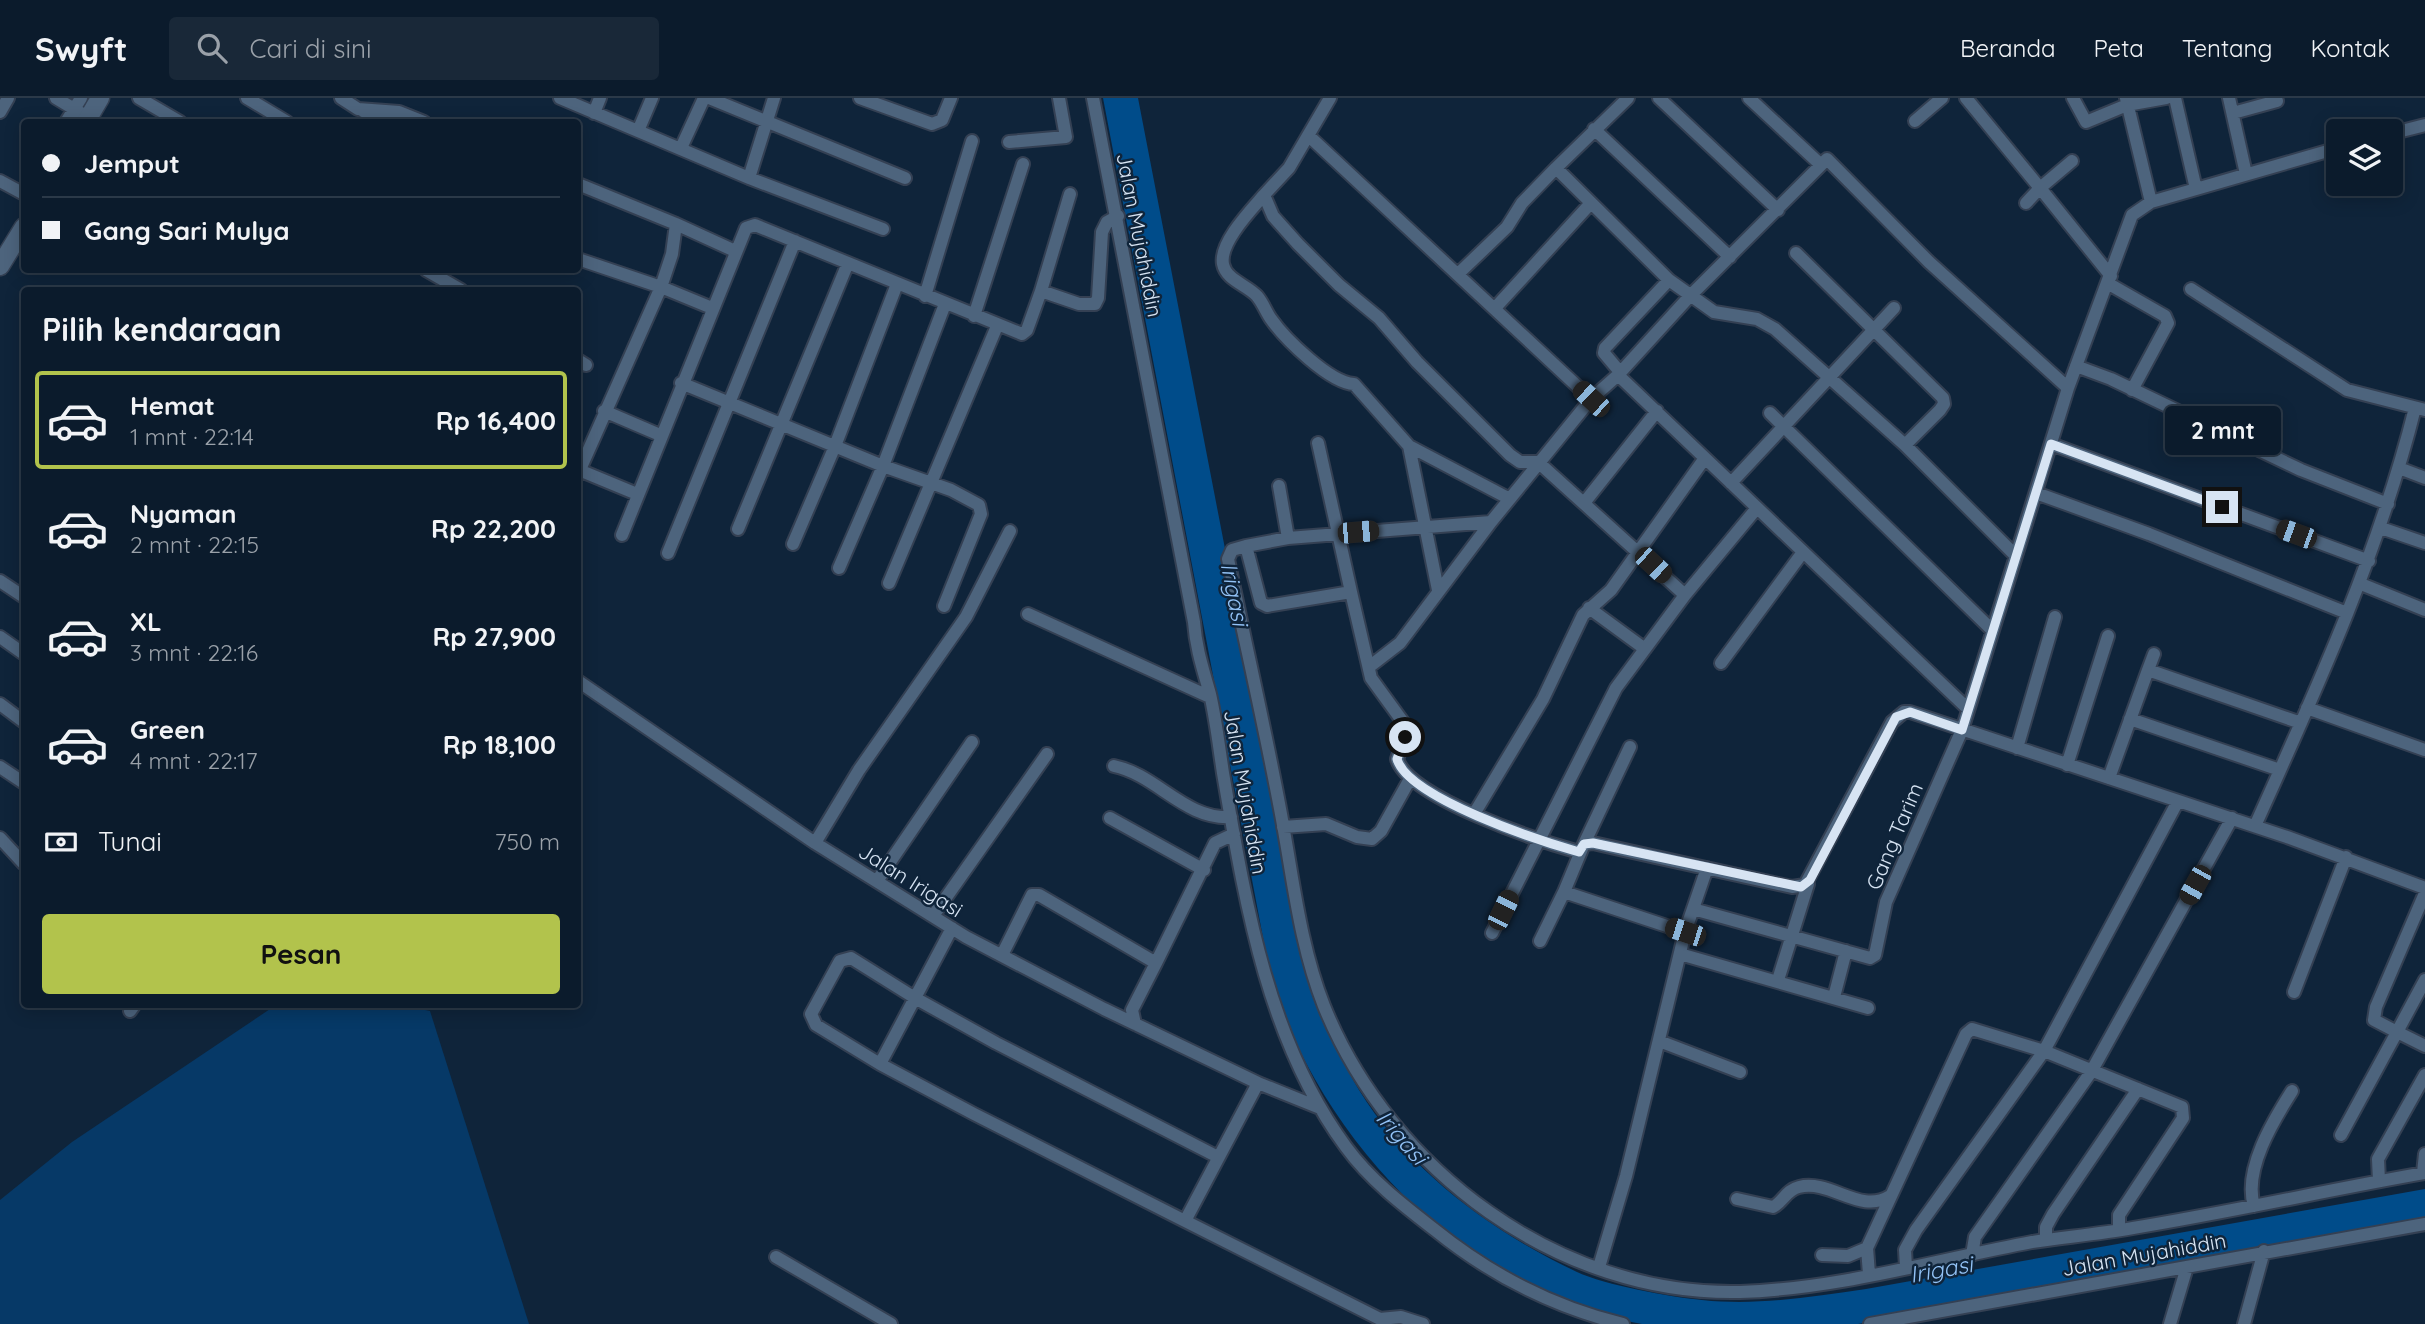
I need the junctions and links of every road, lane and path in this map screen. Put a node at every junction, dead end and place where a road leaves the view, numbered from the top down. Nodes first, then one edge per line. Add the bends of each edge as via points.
1 (8, 98) edge
2 (56, 98) edge
3 (100, 98) edge
4 (139, 98) edge
5 (247, 98) edge
6 (341, 98) edge
7 (559, 98) edge
8 (600, 98) edge
9 (652, 98) edge
10 (706, 98) edge
11 (774, 98) edge
12 (860, 98) edge
13 (951, 98) edge
14 (1094, 98) edge
15 (1330, 98) edge
16 (1628, 98) edge
17 (1658, 98) edge
18 (1749, 98) edge
19 (1941, 98) edge
20 (1966, 98) edge
21 (2073, 98) edge
22 (2166, 98) edge
23 (2175, 98) edge
24 (2229, 98) edge
25 (1063, 99) edge
26 (2277, 100) dead end
27 (2126, 101) edge
28 (887, 103) edge
29 (358, 109) junction
30 (0, 112) edge
31 (83, 112) edge
32 (594, 113) junction
33 (2233, 113) junction
34 (175, 119) edge
35 (283, 119) edge
36 (378, 119) edge
37 (416, 119) edge
38 (1915, 121) dead end
39 (766, 123) junction
40 (2425, 125) edge
41 (1594, 129) junction
42 (638, 131) junction
43 (2403, 131) edge
44 (1310, 137) junction
45 (972, 141) dead end
46 (1009, 142) dead end
47 (681, 148) junction
48 (2326, 151) edge
49 (2072, 161) dead end
50 (1023, 164) dead end
51 (1821, 165) junction
52 (1556, 168) junction
53 (2246, 174) junction
54 (749, 178) junction
55 (905, 178) dead end
56 (0, 181) edge
57 (581, 185) edge
58 (2040, 188) junction
59 (2196, 188) junction
60 (21, 192) edge
61 (1070, 194) dead end
62 (1264, 195) junction
63 (2151, 202) junction
64 (2026, 203) dead end
65 (1591, 204) junction
66 (1778, 210) junction
67 (1118, 216) junction
68 (676, 224) junction
69 (883, 229) dead end
70 (21, 232) edge
71 (795, 241) junction
72 (735, 251) junction
73 (1796, 253) dead end
74 (1730, 257) junction
75 (581, 260) edge
76 (848, 263) junction
77 (0, 266) edge
78 (431, 273) edge
79 (1458, 274) junction
80 (1669, 280) junction
81 (2110, 280) junction
82 (897, 284) junction
83 (456, 287) edge
84 (661, 287) junction
85 (2191, 289) dead end
86 (1041, 291) junction
87 (925, 296) junction
88 (1689, 297) junction
89 (945, 304) junction
90 (1495, 308) junction
91 (1894, 308) dead end
92 (712, 309) junction
93 (974, 316) junction
94 (997, 326) junction
95 (1874, 329) junction
96 (2076, 366) junction
97 (1619, 374) junction
98 (1828, 378) junction
99 (681, 383) junction
100 (2068, 388) junction
101 (2132, 390) junction
102 (1591, 399) junction
103 (730, 404) junction
104 (2420, 409) edge
105 (604, 411) junction
106 (1657, 411) junction
107 (1770, 413) dead end
108 (780, 424) junction
109 (1785, 427) junction
110 (660, 435) junction
111 (1318, 443) dead end
112 (2051, 444) junction
113 (1905, 445) junction
114 (835, 446) junction
115 (1409, 446) junction
116 (1705, 458) junction
117 (1538, 461) junction
118 (581, 465) edge
119 (883, 466) junction
120 (2399, 468) junction
121 (581, 473) edge
122 (2425, 478) edge
123 (1731, 483) junction
124 (933, 485) junction
125 (1279, 486) dead end
126 (2036, 493) junction
127 (637, 494) junction
128 (1508, 498) junction
129 (1584, 503) junction
130 (2388, 504) junction
131 (1757, 508) junction
132 (1490, 522) junction
133 (1425, 527) junction
134 (2381, 528) junction
135 (738, 529) dead end
136 (1010, 531) dead end
137 (1336, 534) junction
138 (622, 535) dead end
139 (1288, 538) junction
140 (793, 544) dead end
141 (2425, 544) edge
142 (1246, 546) junction
143 (1637, 550) junction
144 (1803, 552) junction
145 (668, 553) dead end
146 (2015, 555) junction
147 (2369, 561) junction
148 (839, 568) dead end
149 (0, 581) edge
150 (889, 583) dead end
151 (2361, 584) junction
152 (1438, 590) junction
153 (1351, 592) junction
154 (21, 595) edge
155 (1685, 595) junction
156 (944, 606) dead end
157 (1589, 608) junction
158 (2425, 610) edge
159 (2347, 613) junction
160 (1028, 614) dead end
161 (2055, 617) dead end
162 (1992, 630) junction
163 (2108, 636) dead end
164 (0, 637) edge
165 (1644, 649) junction
166 (21, 652) edge
167 (2154, 654) dead end
168 (1721, 663) dead end
169 (1369, 667) junction
170 (2148, 670) junction
171 (581, 683) edge
172 (1210, 697) junction
173 (0, 704) edge
174 (2307, 708) junction
175 (1968, 709) junction
176 (2130, 719) junction
177 (21, 720) edge
178 (2301, 723) junction
179 (1962, 730) junction
180 (972, 742) dead end
181 (1630, 747) dead end
182 (2017, 748) junction
183 (2425, 750) edge
184 (1047, 754) dead end
185 (2067, 765) junction
186 (1114, 766) dead end
187 (0, 767) edge
188 (2280, 770) junction
189 (2109, 778) junction
190 (1410, 779) junction
191 (21, 781) edge
192 (2178, 800) junction
193 (1474, 814) junction
194 (1231, 817) junction
195 (1110, 818) dead end
196 (2232, 818) junction
197 (2255, 826) junction
198 (1283, 827) junction
199 (1234, 835) junction
200 (0, 838) edge
201 (1540, 841) junction
202 (815, 843) junction
203 (1582, 848) junction
204 (2346, 858) junction
205 (21, 861) edge
206 (1707, 868) junction
207 (1204, 870) junction
208 (877, 881) junction
209 (1808, 884) junction
210 (2425, 891) edge
211 (1564, 892) junction
212 (1693, 909) junction
213 (933, 916) junction
214 (952, 928) junction
215 (1685, 932) junction
216 (1492, 933) dead end
217 (1792, 937) junction
218 (1540, 941) dead end
219 (1846, 951) junction
220 (1680, 954) junction
221 (1002, 956) junction
222 (1156, 964) junction
223 (1778, 980) junction
224 (2425, 980) edge
225 (2294, 992) dead end
226 (1834, 997) junction
227 (915, 998) junction
228 (1868, 1008) dead end
229 (1135, 1024) junction
230 (2397, 1032) junction
231 (1660, 1041) junction
232 (2425, 1046) edge
233 (2044, 1051) junction
234 (880, 1064) junction
235 (1740, 1072) dead end
236 (2091, 1072) junction
237 (2425, 1075) edge
238 (1258, 1083) junction
239 (2138, 1089) junction
240 (2292, 1091) dead end
241 (1320, 1108) junction
242 (2341, 1135) dead end
243 (2425, 1154) edge
244 (1218, 1157) junction
245 (2424, 1173) edge
246 (2379, 1181) junction
247 (1890, 1196) junction
248 (1737, 1199) dead end
249 (2254, 1206) junction
250 (1185, 1221) junction
251 (2425, 1224) edge
252 (2119, 1230) junction
253 (2046, 1240) junction
254 (1867, 1248) junction
255 (2264, 1251) junction
256 (1822, 1255) dead end
257 (1972, 1255) junction
258 (776, 1257) dead end
259 (1599, 1266) junction
260 (1906, 1267) junction
261 (2187, 1267) junction
262 (1870, 1274) junction
263 (1576, 1318) edge
264 (1942, 1318) edge
265 (1388, 1321) edge
266 (891, 1324) edge
267 (1423, 1324) edge
268 (1623, 1324) edge
269 (1870, 1324) edge
270 (2170, 1324) edge
271 (2244, 1324) edge

1 - 30 street
2 - 31 street
3 - 31 main road
4 - 34 street
5 - 35 street
6 - 29 street
7 - 32 street
8 - 32 street
9 - 42 street
10 - 39 street
10 - 47 street
11 - 39 street
12 - 28 street
13 - 28 street via 943,120 932,124
14 - 67 street, Jalan Mujahiddin
15 - 44 street
16 - 41 street
17 - 66 street
18 - 51 street
19 - 38 street
20 - 58 street
21 - 27 street via 2088,125
22 - 27 street
23 - 59 street
24 - 33 street
25 - 46 street via 1066,137
26 - 33 street
27 - 63 street
29 - 36 street
29 - 37 street via 399,112
32 - 42 street
33 - 53 street
39 - 54 street
39 - 55 street
40 - 43 street
41 - 52 street
41 - 74 street
42 - 47 street
44 - 62 street
44 - 79 street
45 - 87 street
47 - 54 street
48 - 53 street
49 - 58 street
50 - 93 street
51 - 66 street
51 - 100 street via 1827,159 1929,262
52 - 65 street
52 - 79 street via 1522,203 1507,227
53 - 59 street
54 - 69 street
56 - 60 street
57 - 68 street
58 - 64 street
58 - 81 street
59 - 63 street
61 - 86 street
62 - 115 street via 1228,244 1222,259 1226,273 1257,296 1285,335 1323,370 1344,384 1354,384
62 - 117 street via 1273,216 1298,244 1379,318 1510,455 1520,462
63 - 81 street, Gang Tarim via 2132,215
65 - 80 street
65 - 90 street
66 - 74 street
67 - 86 street via 1107,222 1102,232 1095,304 1079,304
67 - 172 street, Jalan Mujahiddin via 1197,657
68 - 72 street
68 - 84 street
70 - 77 main road
71 - 72 street via 751,225
71 - 76 street
71 - 103 street
72 - 92 street
73 - 95 street
74 - 88 street
75 - 84 street
76 - 82 street
76 - 108 street
78 - 83 street
79 - 90 street
80 - 88 street
80 - 97 street via 1605,348
81 - 96 street, Gang Tarim
81 - 101 street via 2165,316 2168,323
82 - 87 street
82 - 114 street
84 - 92 street
84 - 105 street
85 - 104 street via 2347,390
86 - 94 street via 1022,334
87 - 89 street
88 - 97 street
88 - 98 street via 1722,315 1764,321
89 - 93 street
89 - 119 street
90 - 102 street
91 - 95 street
92 - 99 street
93 - 94 street
94 - 124 street
95 - 98 street
95 - 113 street via 1943,398 1940,410
96 - 100 street, Gang Tarim
96 - 101 street
97 - 102 street
97 - 106 street
98 - 109 street
98 - 113 street
99 - 103 street
99 - 110 street
100 - 112 street, Gang Tarim
101 - 130 street via 2291,465
102 - 117 street
103 - 108 street
103 - 145 street
104 - 120 street
105 - 110 street
105 - 118 street
106 - 116 street
106 - 129 street
107 - 109 street
108 - 114 street
108 - 135 street
109 - 123 street
109 - 162 street
110 - 127 street
111 - 137 street
112 - 126 street, Gang Tarim
112 - 147 street
113 - 146 street
114 - 119 street
114 - 140 street
115 - 128 street
115 - 133 street
116 - 123 street
116 - 143 street
117 - 128 street
117 - 129 street
119 - 124 street
119 - 148 street
120 - 122 street
120 - 130 street
121 - 127 street
123 - 131 street
124 - 150 street
124 - 156 street via 972,499 981,509
125 - 139 street
126 - 146 street, Gang Tarim
126 - 159 street
127 - 138 street
128 - 132 street
129 - 143 street
130 - 134 street
131 - 144 street
131 - 155 street
132 - 133 street
132 - 152 street
133 - 137 street
133 - 152 street
134 - 141 street
134 - 147 street
136 - 202 street via 966,617 859,770
137 - 139 street
137 - 153 street
139 - 142 street
142 - 153 street via 1263,605
142 - 198 street via 1232,550 1228,559
143 - 155 street
143 - 157 street via 1611,590
144 - 168 street
144 - 175 street
146 - 162 street, Gang Tarim
147 - 151 street
149 - 154 street
151 - 158 street
151 - 159 street
152 - 169 street via 1399,643
153 - 169 street
155 - 165 street
157 - 165 street
157 - 193 street via 1543,699
159 - 174 street
160 - 172 street
161 - 182 street
162 - 175 street, Gang Tarim
163 - 185 street
164 - 166 street
165 - 201 street via 1613,693
167 - 170 street
169 - 190 street via 1374,683 1403,722 1405,737 1397,759
170 - 176 street
170 - 178 street
171 - 202 street, Jalan Irigasi
172 - 194 street, Jalan Mujahiddin
173 - 177 street
174 - 178 street
174 - 183 street
175 - 179 street, Gang Tarim
176 - 188 street
176 - 189 street
178 - 188 street
179 - 182 street
179 - 209 street via 1910,712 1896,717
179 - 219 street, Gang Tarim via 1892,885 1878,950 1870,958
180 - 208 street
181 - 203 street
182 - 185 street
184 - 213 street
185 - 189 street
186 - 194 street via 1146,777 1207,815
187 - 191 street
188 - 197 street
189 - 192 street
190 - 193 street
190 - 198 street via 1372,839 1326,824
192 - 196 street
192 - 233 street
193 - 201 street
194 - 199 street, Jalan Mujahiddin
195 - 207 street
196 - 197 street
196 - 236 street
197 - 204 street
198 - 259 street via 1313,975 1341,1043 1384,1112 1413,1147 1477,1204 1549,1248
199 - 207 street via 1215,843
199 - 241 street, Jalan Mujahiddin via 1250,922 1278,1013
200 - 205 street
201 - 203 street
201 - 216 street
202 - 208 street, Jalan Irigasi
203 - 206 street via 1593,843
203 - 211 street
204 - 210 street
204 - 225 street
206 - 209 street via 1792,887
206 - 212 street
207 - 222 street
208 - 213 street, Jalan Irigasi
209 - 217 street
210 - 230 street via 2374,1015
211 - 215 street
211 - 218 street
212 - 215 street
212 - 217 street
213 - 214 street, Jalan Irigasi
214 - 221 street, Jalan Irigasi
214 - 227 street
215 - 220 street
217 - 219 street
217 - 223 street
219 - 226 street
220 - 223 street
220 - 231 street
221 - 222 street via 1035,893
221 - 229 street, Jalan Irigasi
222 - 229 street via 1132,1010
223 - 226 street
224 - 230 street
226 - 228 street
227 - 234 street
227 - 234 street via 846,957 811,1014 816,1025
227 - 244 street
229 - 238 street, Jalan Irigasi
230 - 232 street
230 - 242 street
231 - 235 street
231 - 259 street
233 - 236 street
233 - 247 street via 1975,1029 1968,1031
233 - 260 street via 1916,1230 1905,1250
234 - 250 street
236 - 239 street
236 - 257 street via 1975,1237
237 - 246 street via 2378,1159
238 - 241 street, Jalan Irigasi
238 - 244 street
239 - 252 street via 2180,1105 2183,1116 2119,1214
239 - 253 street via 2053,1214
240 - 249 street via 2263,1143 2249,1187
241 - 263 street, Jalan Mujahiddin via 1347,1149 1380,1184 1458,1249
243 - 245 street
244 - 250 street
245 - 246 street
246 - 249 street
247 - 248 street via 1871,1203 1805,1186 1792,1189 1773,1207
247 - 254 street
249 - 252 street
250 - 265 street
251 - 255 street, Jalan Mujahiddin
252 - 253 street
253 - 257 street
254 - 256 street via 1848,1256
254 - 262 street
255 - 261 street, Jalan Mujahiddin
255 - 271 street
257 - 260 street
258 - 266 street
259 - 262 street via 1654,1283 1726,1292
260 - 262 street
261 - 264 street, Jalan Mujahiddin
261 - 270 street
263 - 268 street, Jalan Mujahiddin
264 - 269 street, Jalan Mujahiddin
265 - 267 street via 1407,1318

